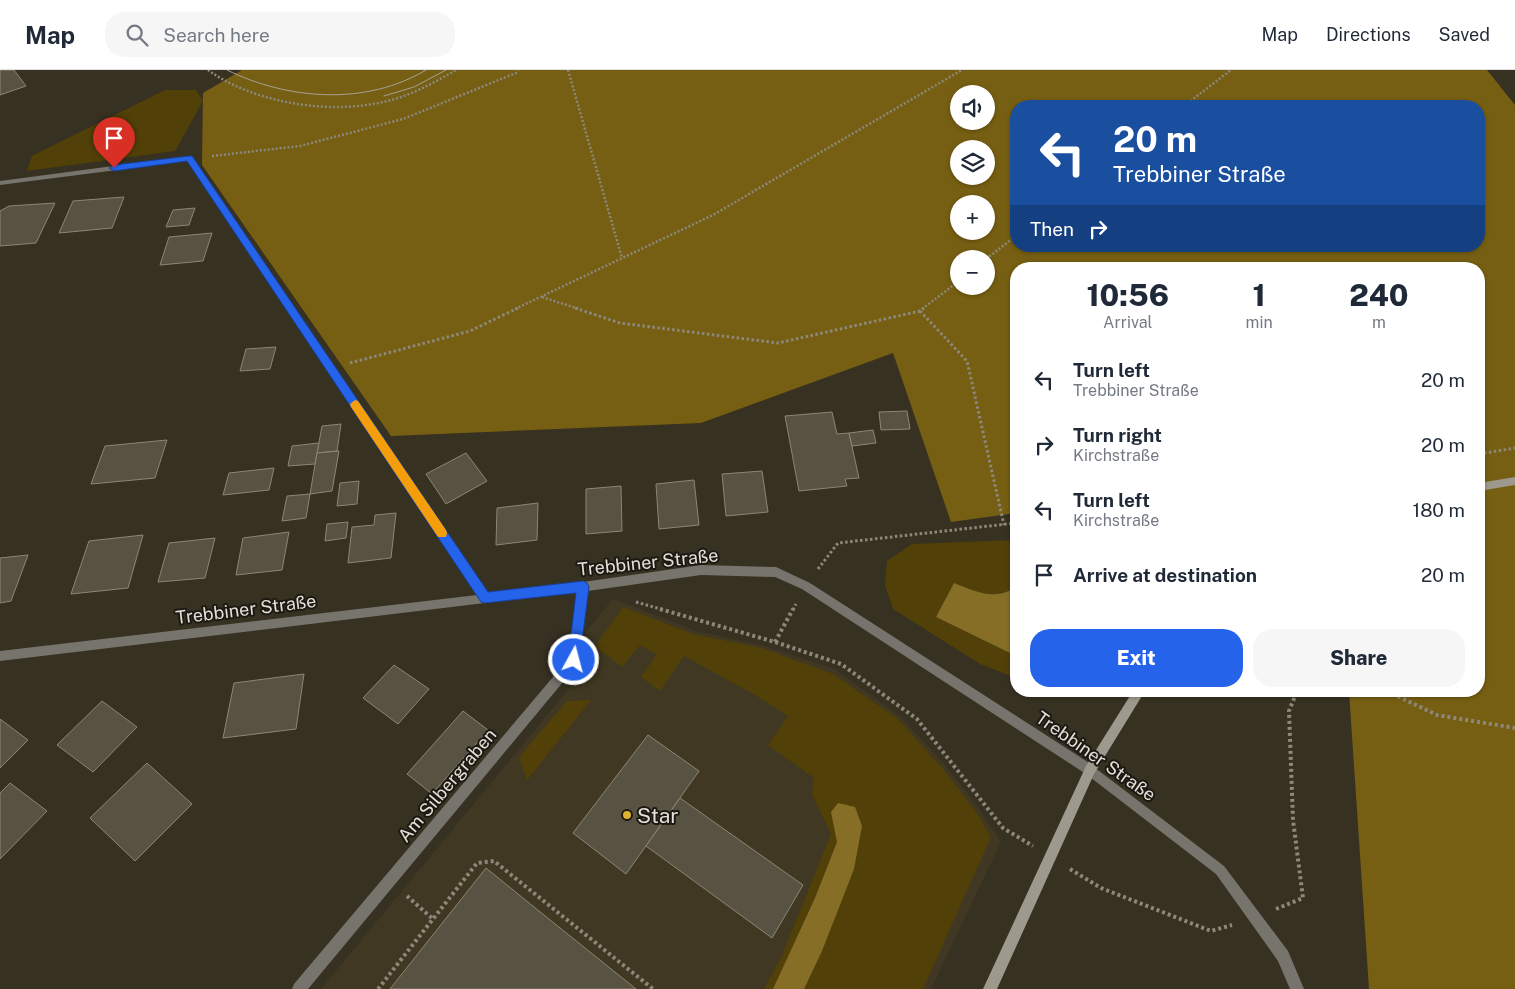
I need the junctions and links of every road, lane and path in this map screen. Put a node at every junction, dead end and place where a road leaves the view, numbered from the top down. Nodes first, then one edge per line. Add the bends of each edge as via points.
1 (208, 70) edge
2 (456, 70) edge
3 (518, 70) edge
4 (568, 70) edge
5 (962, 70) edge
6 (1231, 70) edge
7 (1192, 100) edge
8 (189, 158) junction
9 (0, 183) edge
10 (1010, 241) edge
11 (995, 252) edge
12 (622, 258) junction
13 (950, 287) edge
14 (541, 297) junction
15 (920, 311) junction
16 (330, 368) junction
17 (1515, 448) edge
18 (1485, 453) edge
19 (1515, 481) edge
20 (1485, 486) edge
21 (1010, 524) edge
22 (1004, 525) junction
23 (806, 586) junction
24 (583, 587) junction
25 (485, 598) junction
26 (631, 600) dead end
27 (775, 642) junction
28 (0, 656) edge
29 (1135, 697) edge
30 (1294, 697) edge
31 (1400, 697) edge
32 (1515, 728) edge
33 (1090, 770) junction
34 (1050, 857) junction
35 (390, 881) junction
36 (1255, 918) junction
37 (433, 919) junction
38 (299, 989) edge
39 (378, 989) edge
40 (652, 989) edge
41 (990, 989) edge
42 (1297, 989) edge

1 - 2 path via 224,82 267,97 310,107 345,108 377,104 414,93
3 - 8 path via 403,119 300,146
4 - 12 path
5 - 12 path via 712,215
6 - 7 path
8 - 9 street
8 - 16 street
10 - 11 path
12 - 14 path
13 - 15 path
14 - 15 path via 620,323 778,343
14 - 16 path via 470,331
15 - 22 path via 967,361
16 - 25 street
17 - 18 path
19 - 20 main road
21 - 22 path
22 - 23 path via 838,543
23 - 24 street, Trebbiner Straße via 776,572 701,570
23 - 27 path
23 - 33 street, Trebbiner Straße
24 - 25 street, Trebbiner Straße
24 - 35 street, Am Silbergraben via 574,660
25 - 28 street, Trebbiner Straße
26 - 27 path
27 - 34 path via 841,664 918,719 1004,828
29 - 33 main road
30 - 36 path via 1289,710 1293,820 1303,898
31 - 32 path via 1437,715
33 - 34 main road
33 - 36 street, Trebbiner Straße via 1220,870
34 - 36 path via 1101,888 1211,930
34 - 41 main road
35 - 37 path
35 - 38 street, Am Silbergraben
36 - 42 street, Trebbiner Straße via 1282,956
37 - 39 path
37 - 40 path via 477,864 494,860

